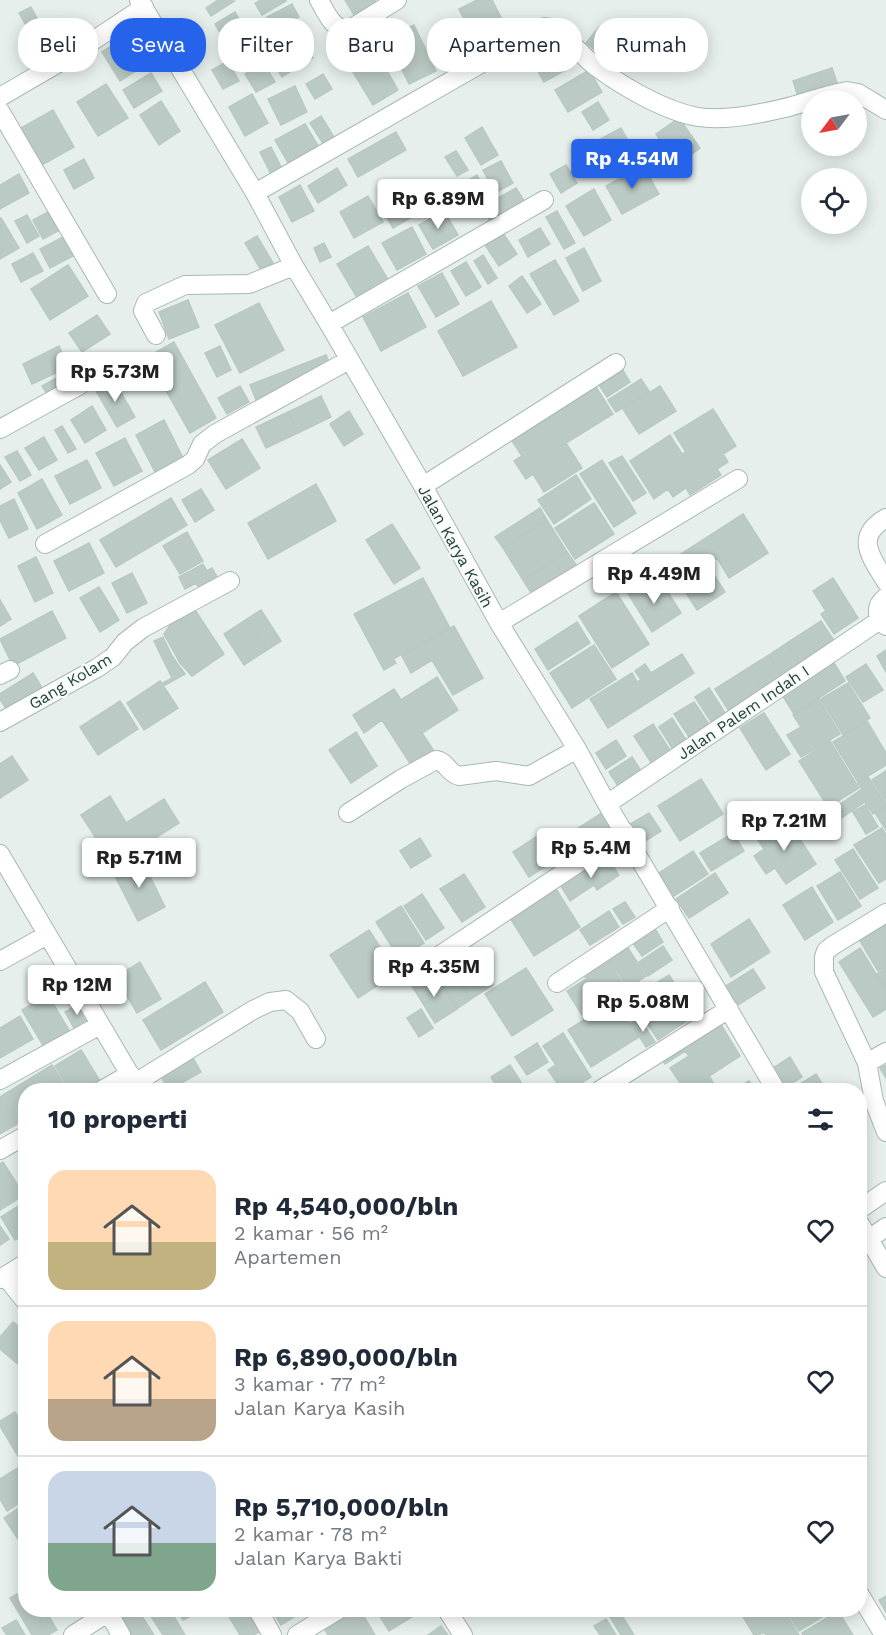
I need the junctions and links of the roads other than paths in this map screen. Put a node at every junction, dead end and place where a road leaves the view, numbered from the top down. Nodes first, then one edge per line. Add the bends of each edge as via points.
1 (318, 0) edge
2 (397, 0) edge
3 (141, 4) edge
4 (0, 97) edge
5 (886, 110) edge
6 (0, 111) edge
7 (255, 193) junction
8 (544, 200) dead end
9 (294, 266) junction
10 (107, 294) dead end
11 (329, 324) junction
12 (156, 335) dead end
13 (349, 360) junction
14 (616, 363) dead end
15 (80, 385) dead end
16 (0, 429) edge
17 (738, 479) dead end
18 (423, 486) junction
19 (886, 518) edge
20 (45, 544) dead end
21 (230, 581) dead end
22 (886, 582) edge
23 (886, 597) edge
24 (499, 623) junction
25 (883, 623) edge
26 (0, 723) edge
27 (577, 749) junction
28 (607, 804) junction
29 (348, 813) dead end
30 (625, 832) junction
31 (0, 854) edge
32 (670, 908) junction
33 (886, 913) edge
34 (47, 934) junction
35 (0, 961) edge
36 (425, 965) dead end
37 (557, 982) dead end
38 (729, 1009) junction
39 (100, 1025) junction
40 (316, 1039) dead end
41 (886, 1052) edge
42 (867, 1063) junction
43 (0, 1080) edge
44 (134, 1082) edge
45 (611, 1083) edge
46 (772, 1083) edge
47 (886, 1132) edge
48 (18, 1140) edge
49 (0, 1150) edge
50 (886, 1191) edge
51 (867, 1204) edge
52 (886, 1227) edge
53 (867, 1231) edge
54 (867, 1237) edge
55 (18, 1268) edge
56 (886, 1268) edge
57 (2, 1278) edge
58 (18, 1294) edge
59 (867, 1606) edge
60 (100, 1617) edge
61 (113, 1617) edge
62 (262, 1617) edge
63 (327, 1617) edge
64 (451, 1617) edge
65 (72, 1635) edge
66 (121, 1635) edge
67 (272, 1635) edge
68 (297, 1635) edge
69 (463, 1635) edge
70 (884, 1635) edge

1 - 2 street via 335,25 345,30
3 - 4 street via 67,58
3 - 7 street, Jalan Karya Kasih
5 - 7 street via 858,93 847,91 780,110 699,117 671,110 634,90 594,66 558,32 545,27
6 - 10 street
7 - 9 street, Jalan Karya Kasih
8 - 11 street
9 - 11 street, Jalan Karya Kasih
9 - 12 street via 249,284 185,285 146,303 143,311
11 - 13 street, Jalan Karya Kasih
13 - 18 street, Jalan Karya Kasih
13 - 20 street via 215,434 202,444 188,465
14 - 18 street
15 - 16 street
17 - 24 street
18 - 24 street, Jalan Karya Kasih
19 - 22 street via 875,525 867,540 871,558
21 - 26 street, Gang Kolam via 143,628 97,668
23 - 25 street via 877,611
24 - 27 street, Jalan Karya Kasih
25 - 28 street, Jalan Palem Indah I
27 - 28 street, Jalan Karya Kasih
27 - 29 street via 530,776 496,771 459,776 436,760
28 - 30 street, Jalan Karya Kasih
30 - 32 street, Jalan Karya Kasih
30 - 36 street
31 - 34 street
32 - 37 street
32 - 38 street, Jalan Karya Kasih
33 - 42 street via 832,946 826,951 823,964 827,982
34 - 35 street
34 - 39 street
38 - 45 street
38 - 46 street, Jalan Karya Kasih
39 - 43 street
39 - 44 street
40 - 44 street via 300,1011 286,1000 270,1002
41 - 42 street
42 - 47 street via 874,1101
48 - 49 street
50 - 51 street
52 - 53 street
54 - 56 street
55 - 57 street
57 - 58 street
59 - 70 street
60 - 65 street
61 - 66 street
62 - 67 street
63 - 68 street
64 - 69 street

